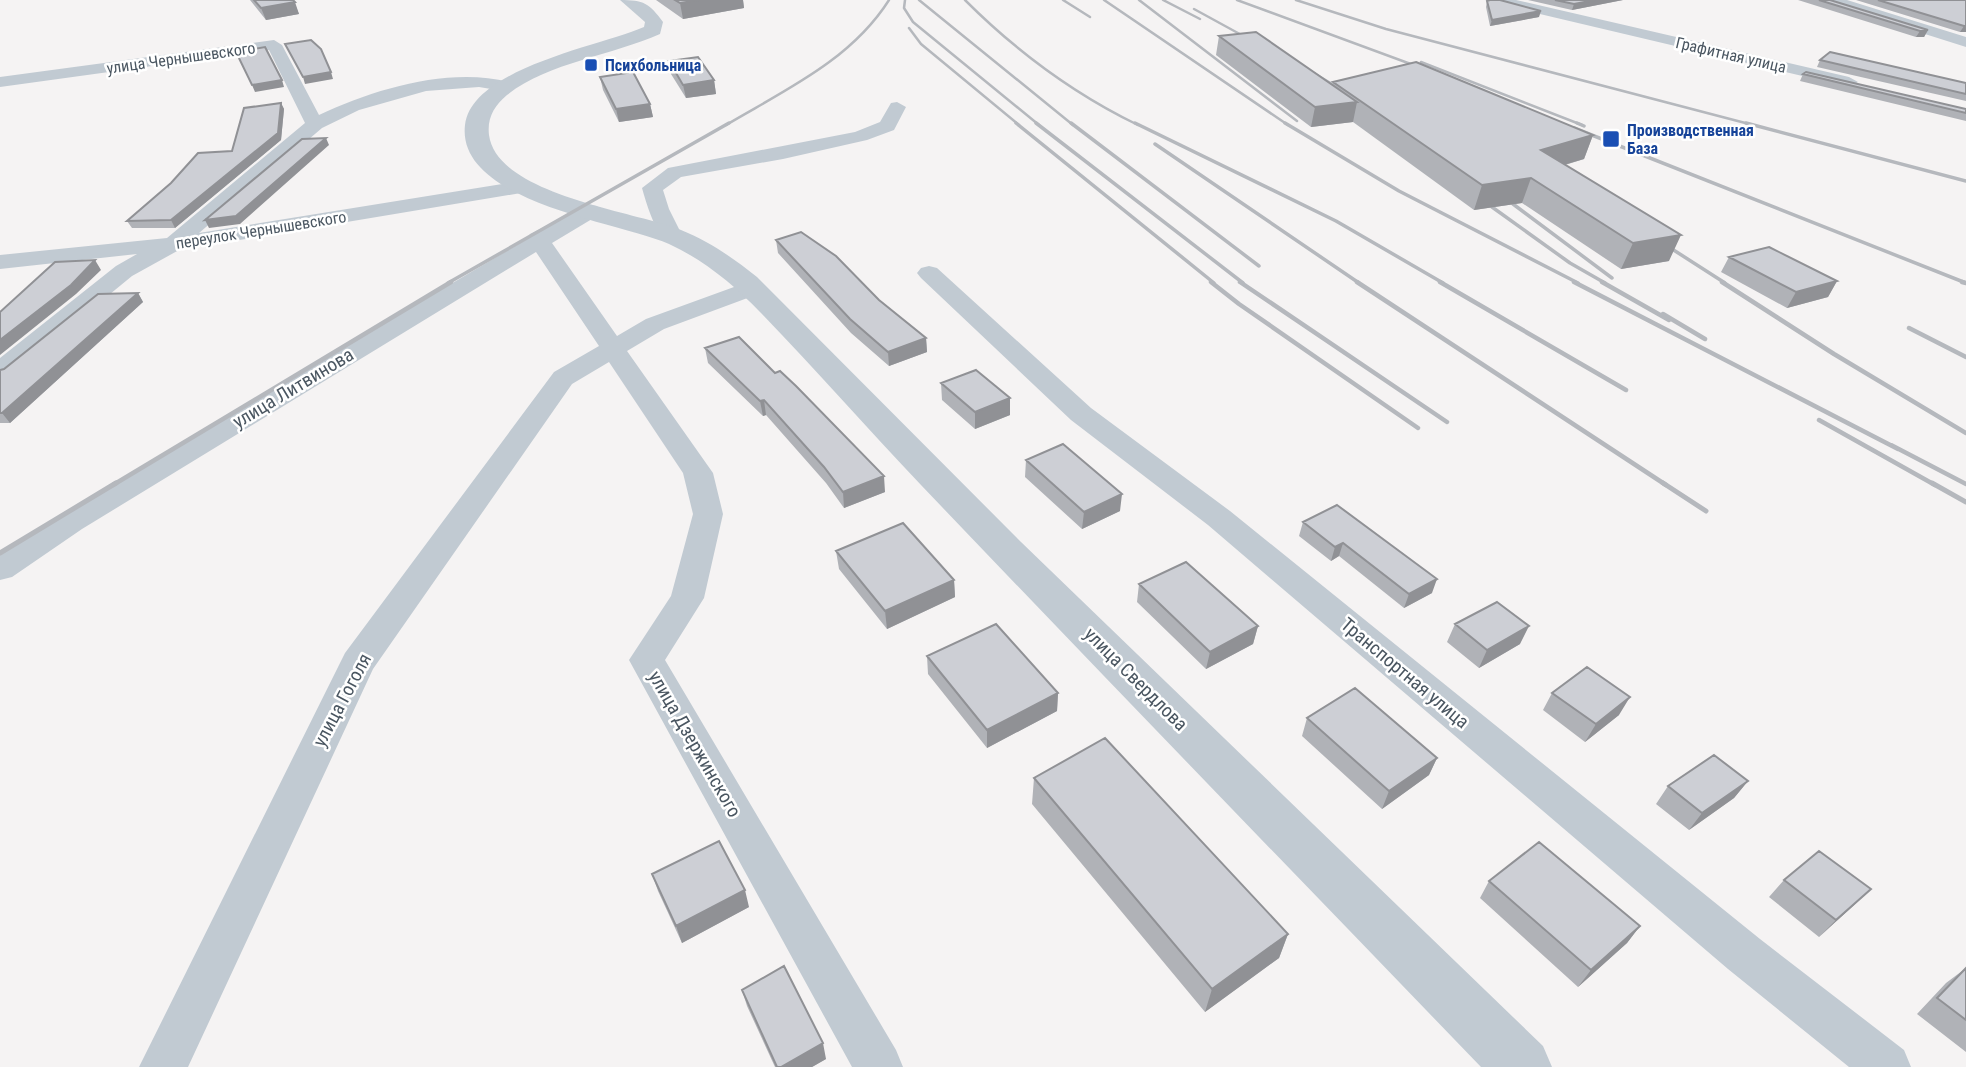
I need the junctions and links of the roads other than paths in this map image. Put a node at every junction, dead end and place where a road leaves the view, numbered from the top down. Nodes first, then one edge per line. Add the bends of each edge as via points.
1 (629, 0) edge
2 (1497, 0) edge
3 (1550, 0) edge
4 (1832, 0) edge
5 (1530, 8) junction
6 (1966, 42) edge
7 (0, 82) edge
8 (503, 86) junction
9 (1867, 86) edge
10 (897, 107) dead end
11 (315, 124) junction
12 (521, 187) junction
13 (589, 211) junction
14 (671, 235) junction
15 (538, 239) junction
16 (173, 244) junction
17 (0, 262) edge
18 (929, 274) dead end
19 (753, 288) junction
20 (615, 348) junction
21 (0, 371) edge
22 (0, 569) edge
23 (163, 1067) edge
24 (879, 1067) edge
25 (1522, 1067) edge
26 (1887, 1067) edge

1 - 8 street via 646,12 654,22 653,30
2 - 5 street, Графитная улица
3 - 5 street
4 - 6 street
5 - 9 street, Графитная улица
7 - 11 street, улица Чернышевского via 274,45
8 - 11 street via 479,82 425,86 353,106
8 - 12 street, улица Свердлова via 485,104 476,123 480,153 495,171
10 - 14 street via 887,126 860,136 675,172 652,188
11 - 16 street
12 - 13 street, улица Свердлова
12 - 16 street, переулок Чернышевского
13 - 14 street, улица Свердлова
13 - 15 street, улица Литвинова
14 - 19 street, улица Свердлова via 716,259
15 - 20 street, улица Дзержинского
15 - 22 street, улица Литвинова
16 - 17 street, переулок Чернышевского
16 - 21 street via 124,271
18 - 26 street, Транспортная улица via 1081,414 1219,518
19 - 20 street, улица Гоголя via 656,324
19 - 25 street, улица Свердлова
20 - 23 street, улица Гоголя via 563,378 358,663
20 - 24 street, улица Дзержинского via 698,473 708,514 687,598 647,660

